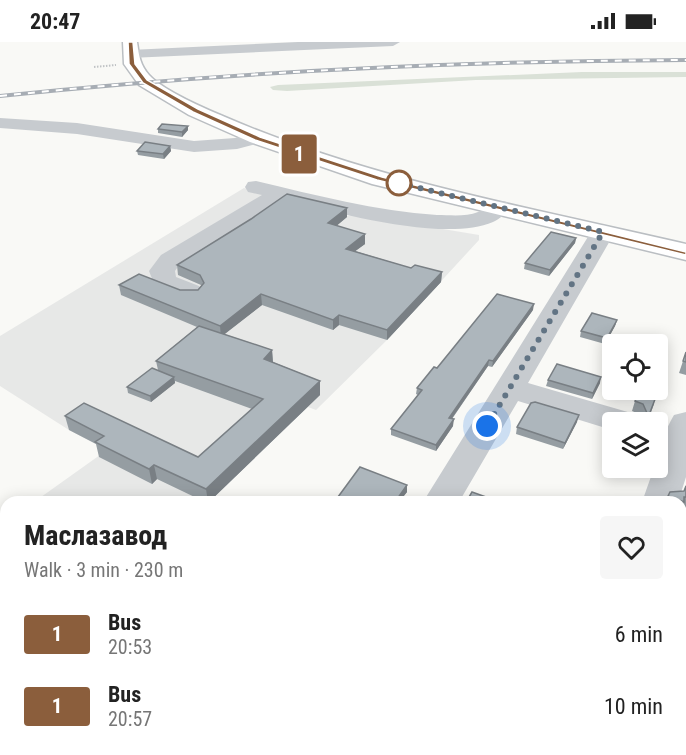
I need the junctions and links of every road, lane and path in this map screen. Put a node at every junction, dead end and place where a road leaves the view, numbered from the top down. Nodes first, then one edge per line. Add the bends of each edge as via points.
1 (393, 42) edge
2 (295, 45) edge
3 (130, 48) edge
4 (0, 123) edge
5 (257, 138) junction
6 (255, 187) dead end
7 (280, 193) junction
8 (499, 207) junction
9 (603, 232) junction
10 (686, 252) edge
11 (190, 292) edge
12 (510, 388) junction
13 (602, 416) edge
14 (674, 432) edge
15 (445, 496) edge
16 (661, 496) edge

1 - 2 street
2 - 3 street
3 - 5 main road via 136,70 154,88
4 - 5 street via 89,130 202,146 241,145
5 - 8 main road via 380,179
6 - 7 street
7 - 8 street via 382,213 456,222 483,218
7 - 11 street via 170,260 162,271 164,280
8 - 9 main road
9 - 10 main road
9 - 12 street
12 - 13 street
12 - 15 street
14 - 16 street

